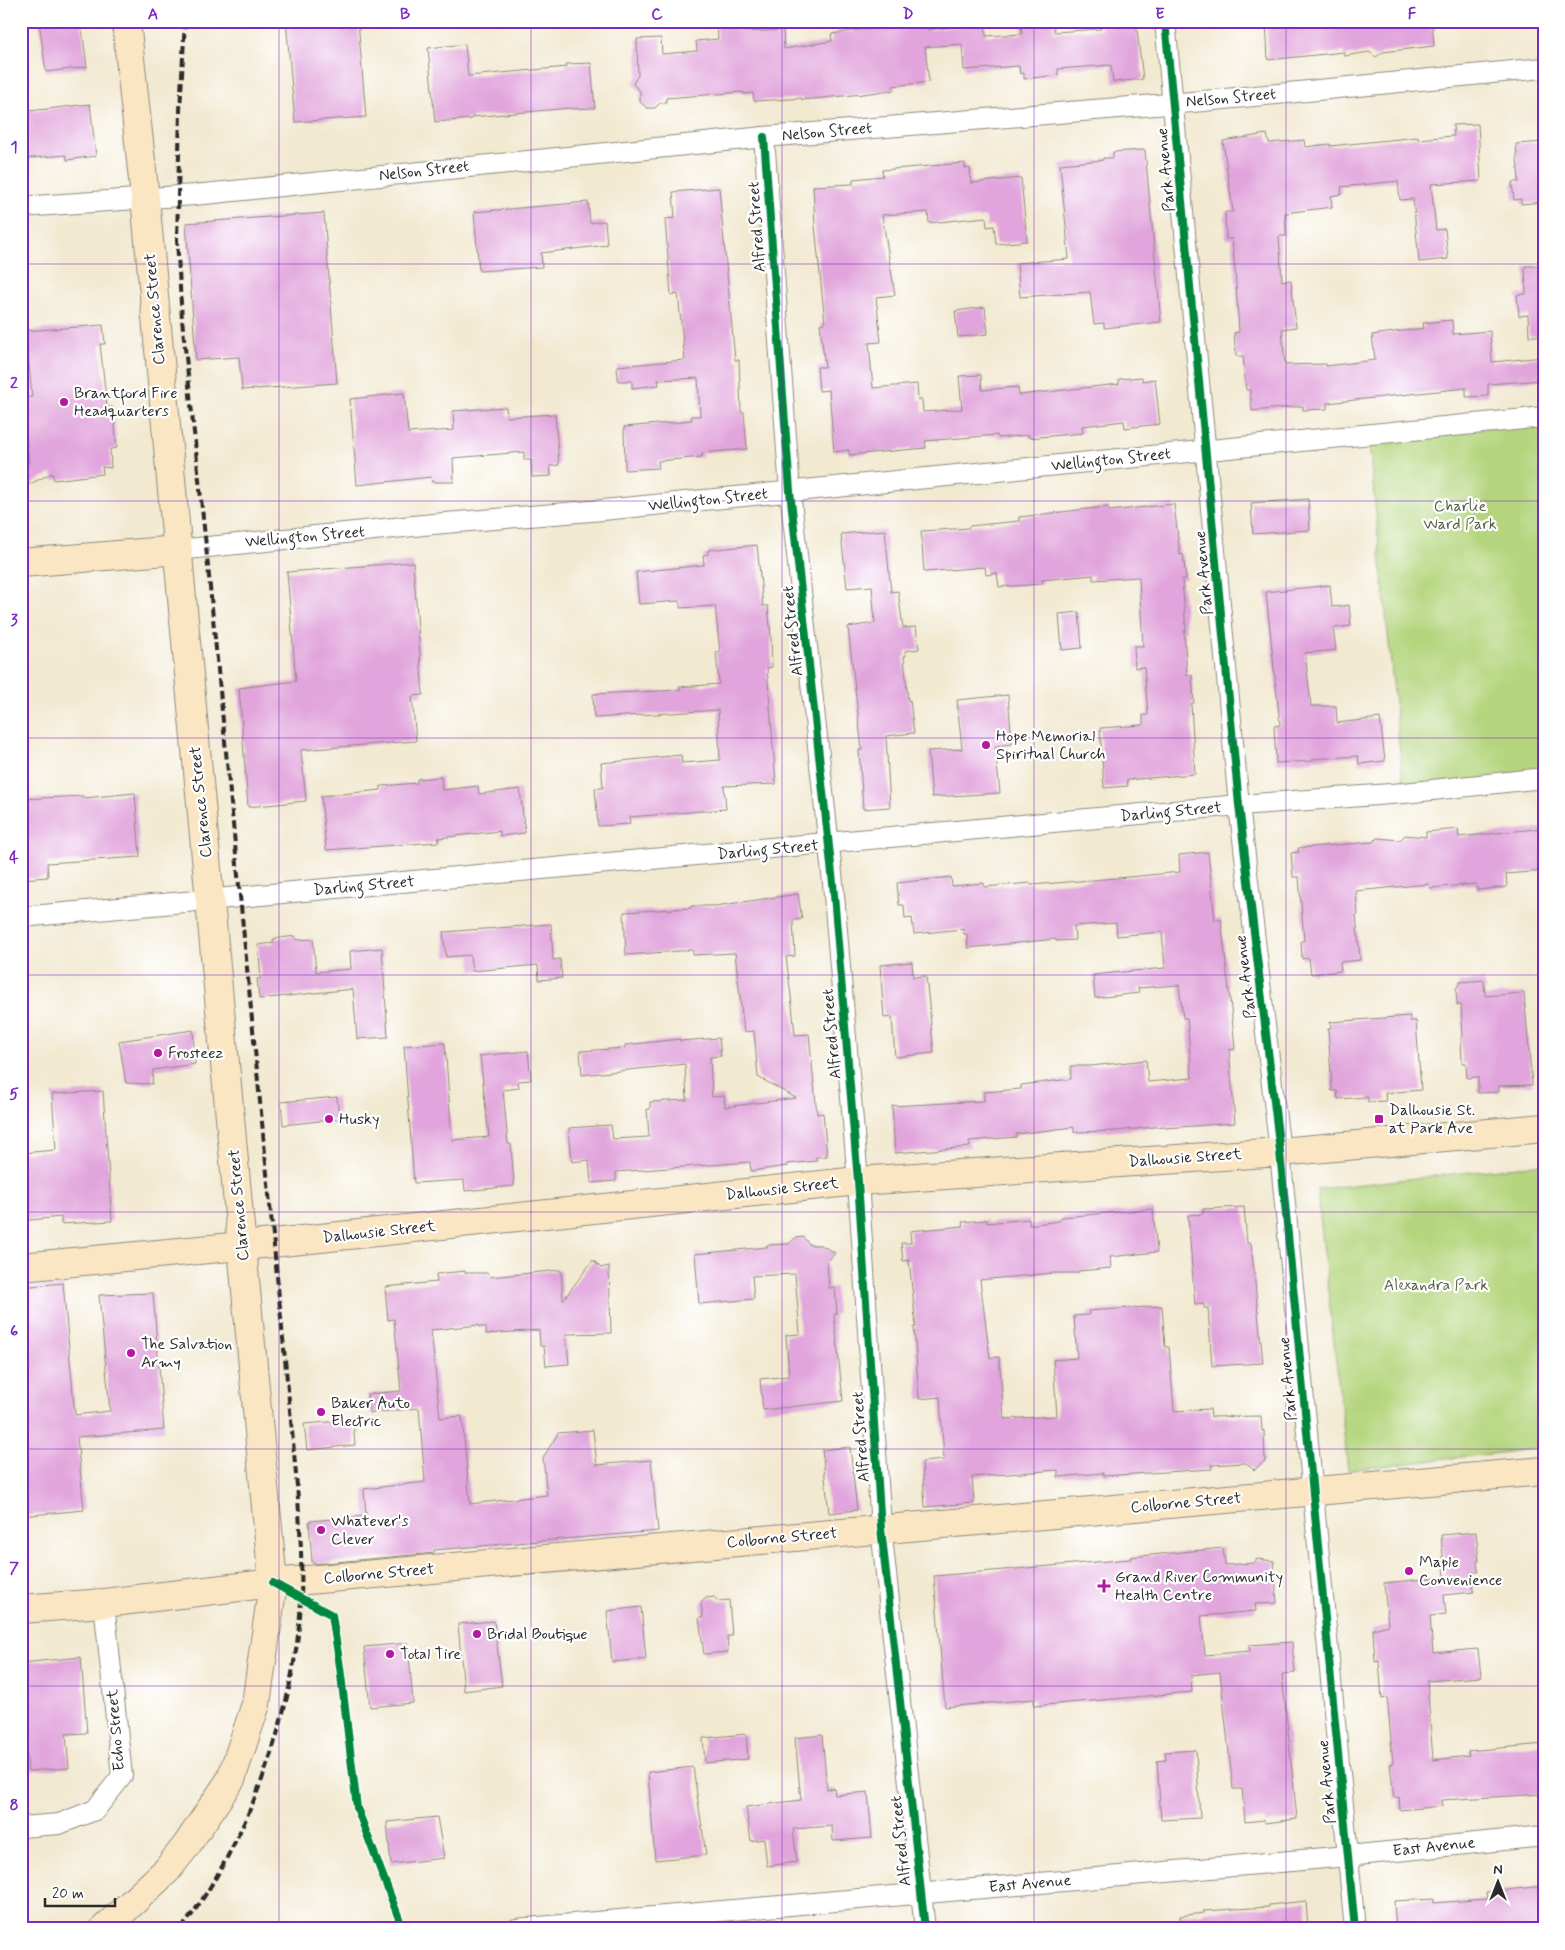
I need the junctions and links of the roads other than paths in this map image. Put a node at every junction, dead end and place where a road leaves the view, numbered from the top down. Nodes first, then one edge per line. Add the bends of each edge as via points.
1 (126, 21) edge
2 (1165, 21) edge
3 (1544, 68) edge
4 (1173, 104) junction
5 (764, 137) junction
6 (145, 198) junction
7 (21, 207) edge
8 (1544, 417) edge
9 (1207, 451) junction
10 (790, 491) junction
11 (178, 550) junction
12 (21, 563) edge
13 (1544, 778) edge
14 (1239, 806) junction
15 (829, 844) junction
16 (210, 899) junction
17 (21, 918) edge
18 (1544, 1128) edge
19 (1280, 1152) junction
20 (858, 1181) junction
21 (243, 1245) junction
22 (21, 1268) edge
23 (1544, 1472) edge
24 (1314, 1492) junction
25 (881, 1528) junction
26 (273, 1583) junction
27 (104, 1603) junction
28 (21, 1609) edge
29 (21, 1827) edge
30 (1544, 1836) edge
31 (1348, 1856) junction
32 (921, 1894) junction
33 (104, 1929) edge
34 (516, 1929) edge
35 (925, 1929) edge
36 (1355, 1929) edge

1 - 6 main road, Clarence Street
2 - 4 street, Park Avenue
3 - 4 street, Nelson Street
4 - 5 street, Nelson Street
4 - 9 street, Park Avenue
5 - 6 street, Nelson Street
5 - 10 street, Alfred Street
6 - 7 street, Nelson Street
6 - 11 main road, Clarence Street
8 - 9 street, Wellington Street
9 - 10 street, Wellington Street
9 - 14 street, Park Avenue
10 - 11 street, Wellington Street
10 - 15 street, Alfred Street
11 - 12 main road, Wellington Street
11 - 16 main road, Clarence Street
13 - 14 street, Darling Street via 1404,794
14 - 15 street, Darling Street
14 - 19 street, Park Avenue
15 - 16 street, Darling Street
15 - 20 street, Alfred Street
16 - 17 street, Darling Street
16 - 21 main road, Clarence Street
18 - 19 main road, Dalhousie Street
19 - 20 main road, Dalhousie Street
19 - 24 street, Park Avenue
20 - 21 main road, Dalhousie Street
20 - 25 street, Alfred Street
21 - 22 main road, Dalhousie Street
21 - 26 main road, Clarence Street
23 - 24 main road, Colborne Street
24 - 25 main road, Colborne Street
24 - 31 street, Park Avenue
25 - 26 main road, Colborne Street
25 - 32 street, Alfred Street
26 - 27 main road, Colborne Street
26 - 33 main road, Clarence Street via 256,1704 231,1779 167,1870
27 - 28 main road, Colborne Street
27 - 29 street, Echo Street via 122,1776 95,1810 58,1824
30 - 31 street, East Avenue
31 - 32 street, East Avenue
31 - 36 street, Park Avenue
32 - 34 street, East Avenue
32 - 35 street, Alfred Street

